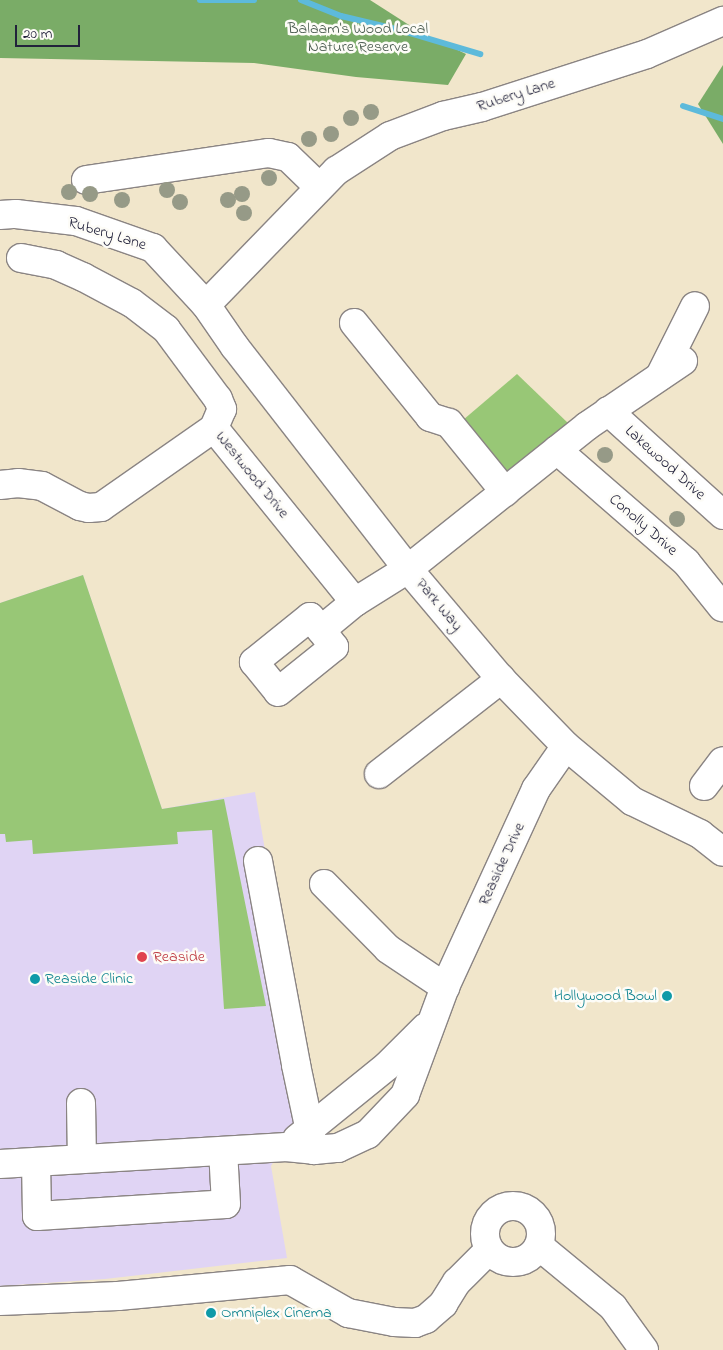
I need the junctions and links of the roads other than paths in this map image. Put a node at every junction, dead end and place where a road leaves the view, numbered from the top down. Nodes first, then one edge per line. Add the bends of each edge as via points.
1 (723, 21) edge
2 (86, 180) dead end
3 (319, 187) junction
4 (0, 215) edge
5 (21, 258) dead end
6 (206, 305) junction
7 (695, 306) dead end
8 (354, 323) dead end
9 (683, 361) dead end
10 (660, 376) junction
11 (608, 411) junction
12 (214, 428) junction
13 (557, 450) junction
14 (0, 485) edge
15 (505, 492) junction
16 (723, 515) edge
17 (408, 569) junction
18 (355, 602) junction
19 (722, 607) edge
20 (321, 630) dead end
21 (502, 680) junction
22 (566, 746) junction
23 (723, 761) edge
24 (379, 774) dead end
25 (704, 786) dead end
26 (723, 852) edge
27 (258, 861) dead end
28 (324, 884) dead end
29 (445, 986) junction
30 (431, 1021) junction
31 (81, 1103) dead end
32 (312, 1139) junction
33 (223, 1151) junction
34 (82, 1159) junction
35 (36, 1162) junction
36 (0, 1164) edge
37 (539, 1246) junction
38 (489, 1250) junction
39 (0, 1300) edge
40 (644, 1350) edge

1 - 3 street, Rubery Lane via 646,54 403,130 336,171
2 - 3 street via 269,153 288,157
3 - 6 street, Rubery Lane
4 - 6 street, Rubery Lane via 76,221 144,243 153,248
5 - 12 street, Westwood Drive via 56,265 83,277 132,303 166,329 218,399 222,410
6 - 17 street, Park Way
7 - 10 street
8 - 15 street via 430,417 449,423
9 - 10 street
10 - 11 street
11 - 13 street
11 - 16 street, Lakewood Drive
12 - 14 street via 101,507 80,506 42,486 18,482
12 - 18 street, Westwood Drive
13 - 15 street
13 - 19 street, Conolly Drive via 686,562
15 - 17 street
17 - 18 street
17 - 21 street, Park Way
18 - 20 street
21 - 22 street, Park Way
21 - 24 street
22 - 26 street, Park Way via 632,801 700,834
22 - 29 street, Reaside Drive via 536,790
23 - 25 street
27 - 32 street
28 - 29 street via 388,949
29 - 30 street, Reaside Drive
30 - 32 street
30 - 32 street, Reaside Drive via 405,1095 368,1134 338,1148
31 - 34 street
32 - 33 street via 286,1147
33 - 34 street
33 - 35 street via 226,1204 37,1216
34 - 35 street
35 - 36 street
37 - 38 street via 527,1259 519,1262 502,1260
37 - 38 street via 541,1230 533,1214 525,1209 508,1207 494,1214 486,1227
37 - 40 street via 613,1307
38 - 39 street via 457,1282 435,1312 415,1323 348,1313 290,1280 118,1296

